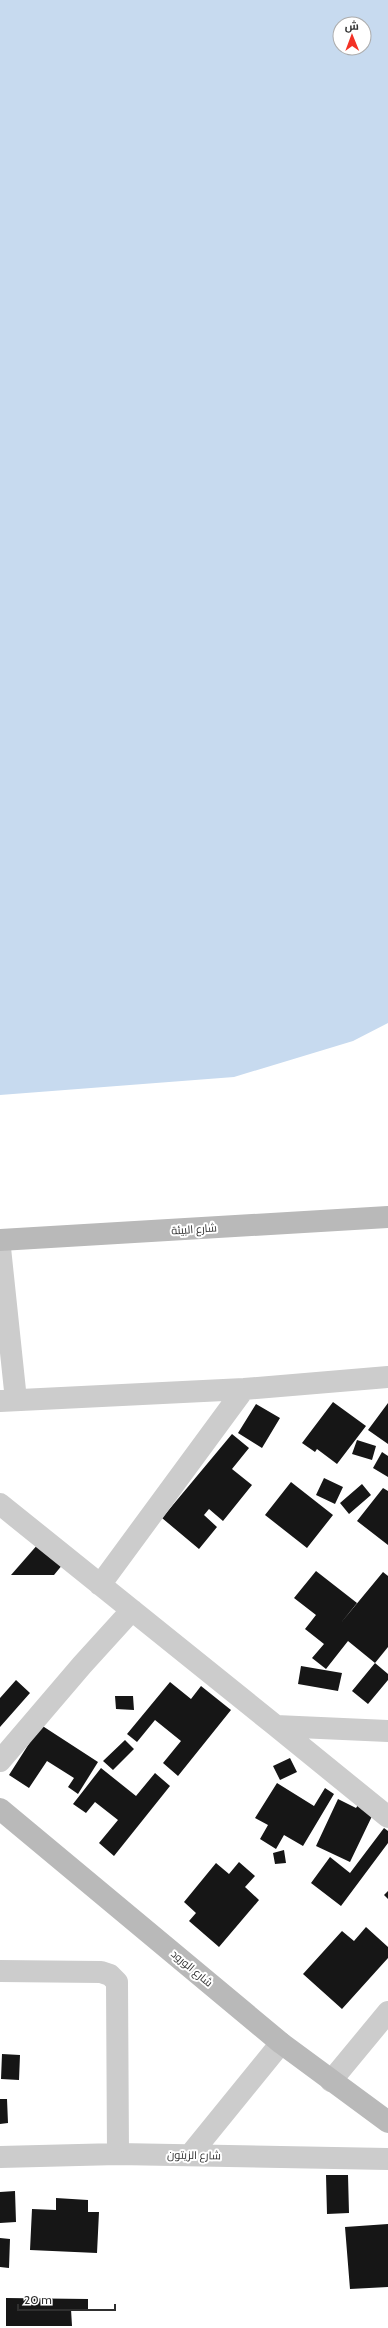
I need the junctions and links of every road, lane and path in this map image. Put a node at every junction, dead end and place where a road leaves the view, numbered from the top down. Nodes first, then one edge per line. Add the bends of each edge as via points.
1 (388, 1217) edge
2 (0, 1240) edge
3 (0, 1248) edge
4 (388, 1378) edge
5 (244, 1389) junction
6 (8, 1401) edge
7 (0, 1504) edge
8 (100, 1585) junction
9 (132, 1610) junction
10 (276, 1726) junction
11 (388, 1731) edge
12 (0, 1762) edge
13 (0, 1809) edge
14 (388, 1817) edge
15 (0, 1972) edge
16 (388, 2012) edge
17 (281, 2043) junction
18 (331, 2081) junction
19 (388, 2122) edge
20 (118, 2154) junction
21 (190, 2155) junction
22 (0, 2157) edge
23 (388, 2159) edge

1 - 2 street, شارع البيئة
3 - 6 street
4 - 5 street
5 - 6 street
5 - 8 street
7 - 8 street
8 - 9 street
9 - 10 street
9 - 12 street
10 - 11 street
10 - 14 street
13 - 17 street, شارع الورود
15 - 20 street via 101,1972 110,1975 117,1982
16 - 18 street
17 - 18 street, شارع الورود
17 - 21 street
18 - 19 street, شارع الورود
20 - 21 street, شارع الزيتون
20 - 22 street, شارع الزيتون
21 - 23 street, شارع الزيتون

